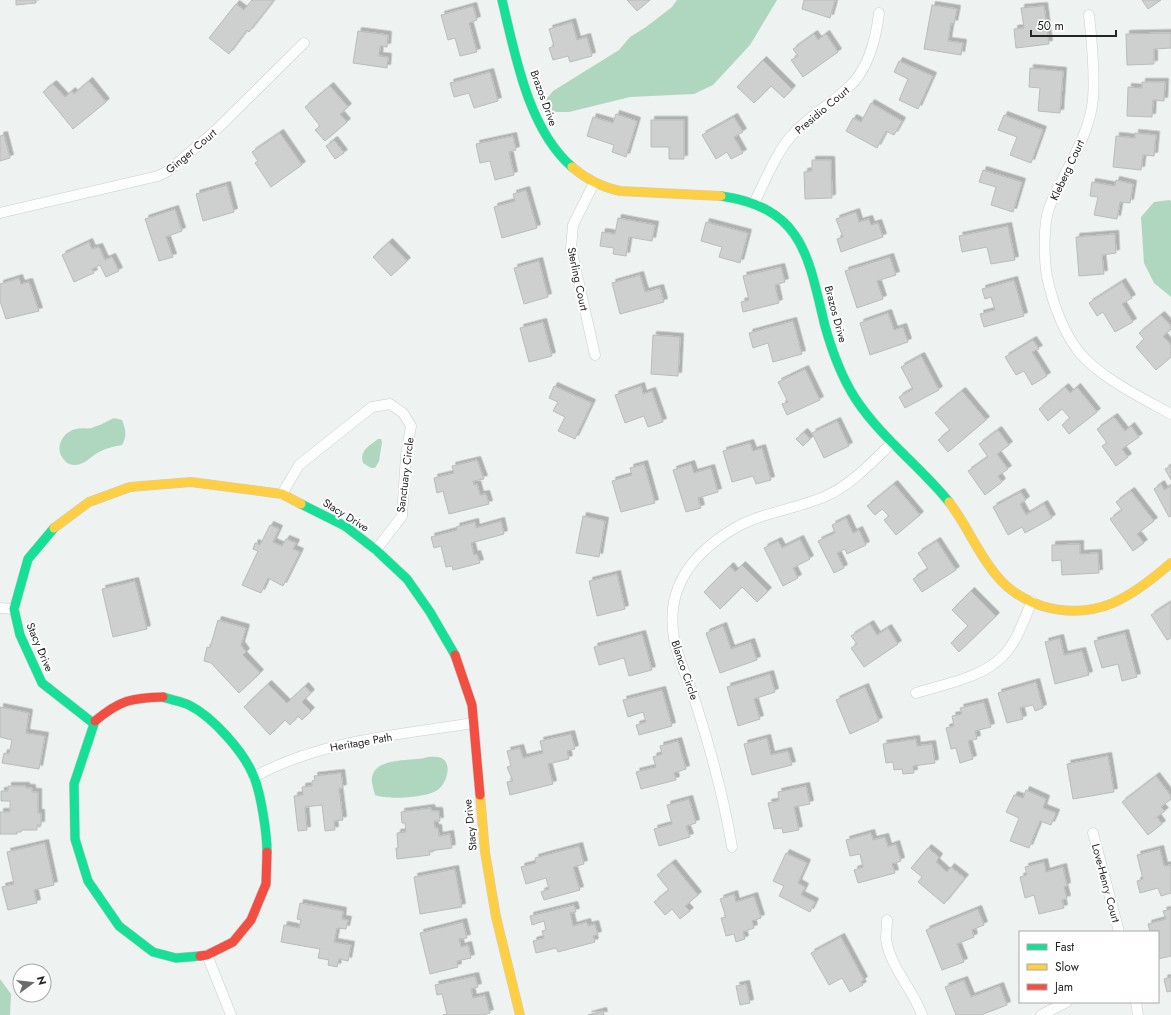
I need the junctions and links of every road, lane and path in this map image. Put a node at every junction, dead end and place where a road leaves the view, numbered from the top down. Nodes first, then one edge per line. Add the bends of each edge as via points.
1 (502, 0) edge
2 (879, 13) dead end
3 (1089, 15) dead end
4 (304, 43) dead end
5 (594, 183) junction
6 (754, 204) junction
7 (0, 214) edge
8 (595, 355) dead end
9 (1171, 414) edge
10 (892, 443) junction
11 (282, 494) junction
12 (376, 550) junction
13 (1171, 563) edge
14 (1032, 601) junction
15 (0, 608) edge
16 (14, 609) junction
17 (916, 693) dead end
18 (94, 723) junction
19 (473, 723) junction
20 (254, 777) junction
21 (1093, 833) dead end
22 (732, 847) dead end
23 (887, 920) dead end
24 (1119, 931) edge
25 (207, 956) junction
26 (1065, 1003) edge
27 (1136, 1003) edge
28 (231, 1015) edge
29 (520, 1015) edge
30 (922, 1015) edge
31 (1041, 1015) edge
32 (1138, 1015) edge

1 - 5 street, Brazos Drive via 525,85 544,133 560,158
2 - 6 street, Presidio Court via 876,39 864,67 850,86 792,134
3 - 9 street, Kleberg Court via 1093,52 1093,100 1084,134 1049,210 1044,250 1046,270 1053,304 1080,353 1120,385
4 - 7 street, Ginger Court via 215,131 168,171 158,176
5 - 6 street, Brazos Drive via 635,194 720,195
5 - 8 street, Sterling Court via 573,225 571,248
6 - 10 street, Brazos Drive via 775,214 785,223 806,254 826,328 846,382 870,419
10 - 14 street, Brazos Drive via 945,497 993,571 1014,592
10 - 22 street, Blanco Circle via 858,475 827,496 742,525 708,546 695,559 678,586 674,607 674,637 720,784
11 - 12 street, Stacy Drive via 345,526
11 - 12 street, Sanctuary Circle via 299,465 372,408 390,404 403,412 411,426 406,455 402,516
11 - 16 street, Stacy Drive via 191,482 130,487 89,502 50,531 28,559
12 - 19 street, Stacy Drive via 407,579 457,658 472,705
13 - 14 street, Brazos Drive via 1130,595 1091,611 1048,608
14 - 17 street via 1011,646 998,660 978,672
15 - 16 street
16 - 18 street, Stacy Drive via 20,635 42,683
18 - 20 street via 112,708 137,698 163,697 189,705 210,720 237,749
18 - 25 street via 74,784 75,839 88,881 119,926 153,952 176,958
19 - 20 street, Heritage Path via 331,746 275,766
19 - 29 street, Stacy Drive via 485,852 496,917
20 - 25 street via 267,836 266,884 251,920 233,942
21 - 24 street, Love-Henry Court
23 - 30 street via 886,939 894,961
25 - 28 street
26 - 31 street
27 - 32 street

